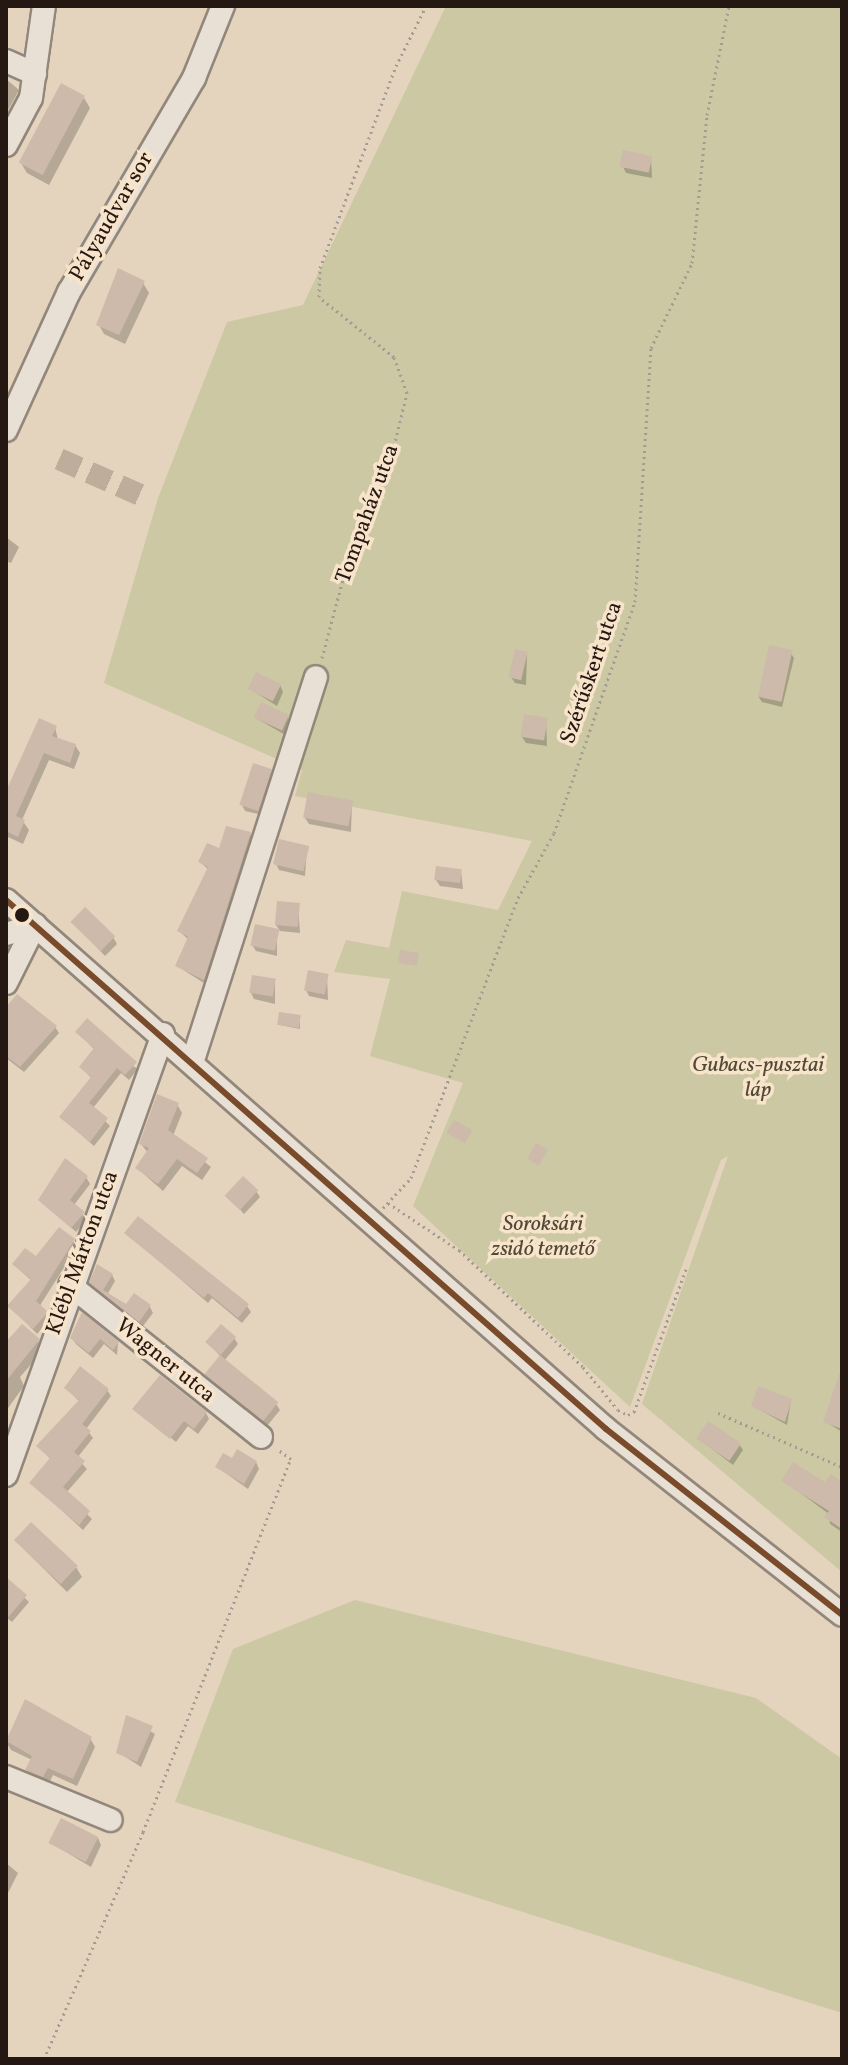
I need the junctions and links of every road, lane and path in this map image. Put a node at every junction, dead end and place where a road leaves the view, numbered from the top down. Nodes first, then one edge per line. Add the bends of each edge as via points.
1 (44, 6) edge
2 (223, 6) edge
3 (426, 6) edge
4 (729, 6) edge
5 (6, 61) edge
6 (35, 74) junction
7 (6, 145) edge
8 (6, 430) edge
9 (316, 677) joint
10 (6, 900) edge
11 (35, 925) junction
12 (6, 934) edge
13 (6, 983) edge
14 (163, 1034) junction
15 (193, 1060) junction
16 (380, 1211) junction
17 (686, 1269) dead end
18 (70, 1285) junction
19 (718, 1413) dead end
20 (261, 1437) joint
21 (842, 1467) edge
22 (6, 1475) edge
23 (842, 1615) edge
24 (6, 1777) edge
25 (111, 1820) dead end
26 (44, 2059) edge

1 - 6 street
2 - 8 street, Pályaudvar sor via 194,78 69,292
3 - 9 path, Tompaház utca via 396,66 320,268 319,297 394,357 407,393 394,446 348,560
4 - 16 path, Szérűskert utca via 707,115 692,263 651,348 635,602 554,833 518,898 411,1178
5 - 6 street
6 - 7 street via 31,98
9 - 15 street
10 - 11 street
11 - 12 street
11 - 13 street
11 - 14 street
14 - 15 street
14 - 18 street, Klébl Márton utca
15 - 16 street
16 - 17 path via 459,1250 628,1415 634,1412
16 - 23 street via 606,1429
18 - 20 street, Wagner utca
18 - 22 street, Klébl Márton utca
19 - 21 path
20 - 26 path via 291,1459 143,1832
24 - 25 street

